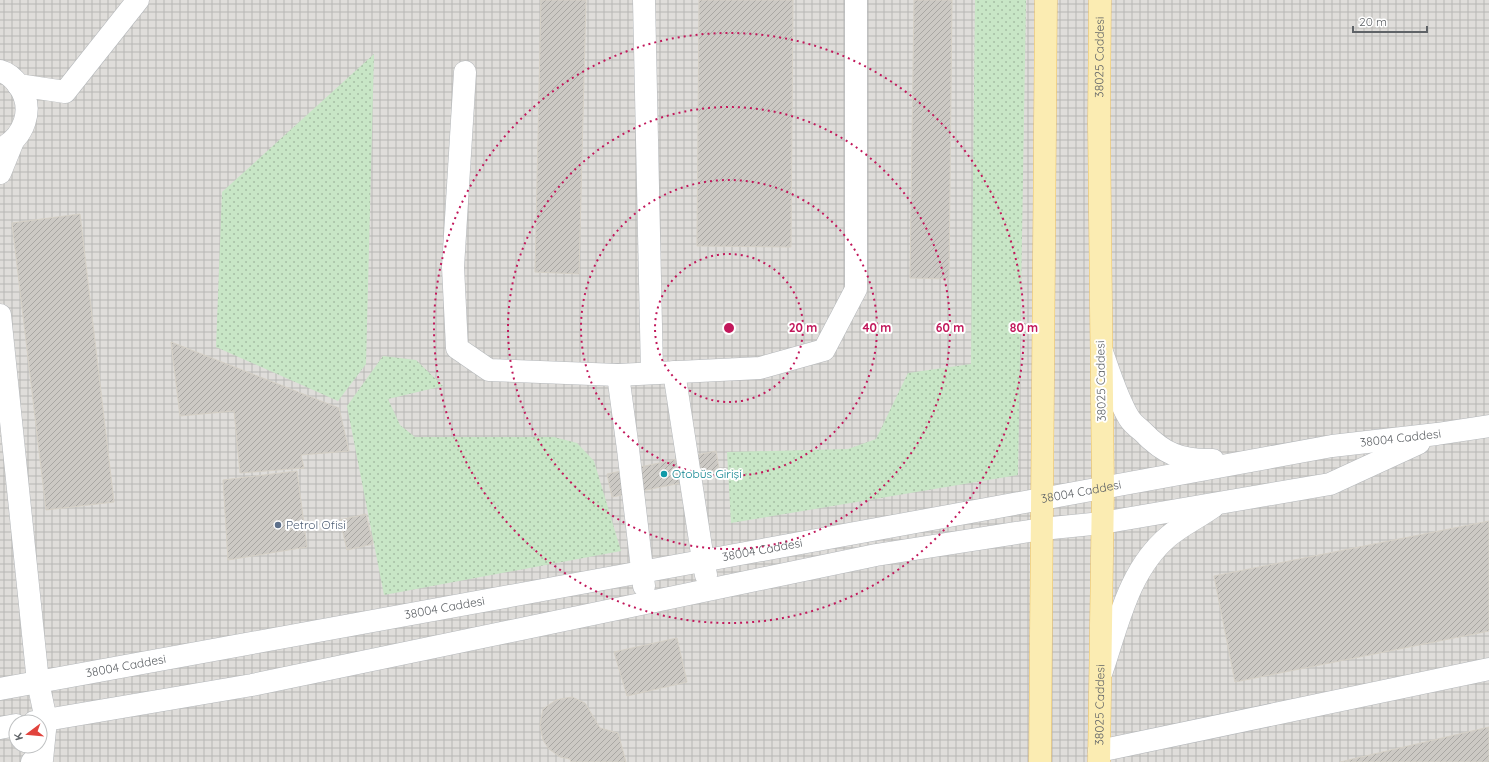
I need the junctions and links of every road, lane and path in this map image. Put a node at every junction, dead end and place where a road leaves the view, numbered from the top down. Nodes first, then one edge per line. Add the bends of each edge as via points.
1 (138, 0) edge
2 (644, 0) edge
3 (856, 0) edge
4 (1046, 0) edge
5 (1100, 0) edge
6 (0, 71) edge
7 (465, 72) dead end
8 (18, 85) junction
9 (6, 145) edge
10 (0, 173) edge
11 (0, 315) edge
12 (1101, 348) junction
13 (674, 372) junction
14 (652, 373) junction
15 (618, 375) junction
16 (1489, 426) edge
17 (1437, 434) junction
18 (1254, 460) junction
19 (1103, 488) junction
20 (1042, 498) junction
21 (1220, 502) junction
22 (1102, 523) junction
23 (1042, 529) junction
24 (703, 560) junction
25 (643, 573) junction
26 (710, 590) junction
27 (645, 604) junction
28 (1489, 668) edge
29 (1100, 676) junction
30 (38, 682) junction
31 (0, 689) edge
32 (40, 714) edge
33 (48, 720) edge
34 (42, 754) edge
35 (1099, 756) edge
36 (32, 762) edge
37 (1040, 762) edge

1 - 8 street via 65,92
2 - 14 street
3 - 13 street via 856,289 824,350 760,368
4 - 20 main road
5 - 12 main road, 38025 Caddesi via 1098,124
6 - 8 street
7 - 15 street via 453,267 457,348 490,370
8 - 9 street via 27,106 26,119 21,132
9 - 10 street
11 - 30 street
12 - 18 street via 1120,400 1130,419 1154,444 1175,456 1196,460
12 - 19 main road, 38025 Caddesi
13 - 14 street
13 - 24 street
14 - 15 street
15 - 25 street
16 - 17 street
17 - 18 street, 38004 Caddesi via 1332,446
17 - 21 street, 38004 Caddesi via 1330,484
18 - 19 street, 38004 Caddesi
19 - 20 street, 38004 Caddesi
19 - 22 main road, 38025 Caddesi
20 - 23 main road
20 - 24 street, 38004 Caddesi
21 - 22 street, 38004 Caddesi
21 - 29 street via 1169,536 1151,555 1131,585
22 - 23 street, 38004 Caddesi
22 - 29 main road, 38025 Caddesi
23 - 26 street, 38004 Caddesi via 876,555
23 - 37 main road
24 - 25 street, 38004 Caddesi
24 - 26 street
25 - 27 street
25 - 30 street, 38004 Caddesi
26 - 27 street, 38004 Caddesi
27 - 33 street, 38004 Caddesi via 252,685
28 - 35 street
29 - 35 main road, 38025 Caddesi
30 - 31 street, 38004 Caddesi
30 - 32 street
34 - 36 street via 42,760

